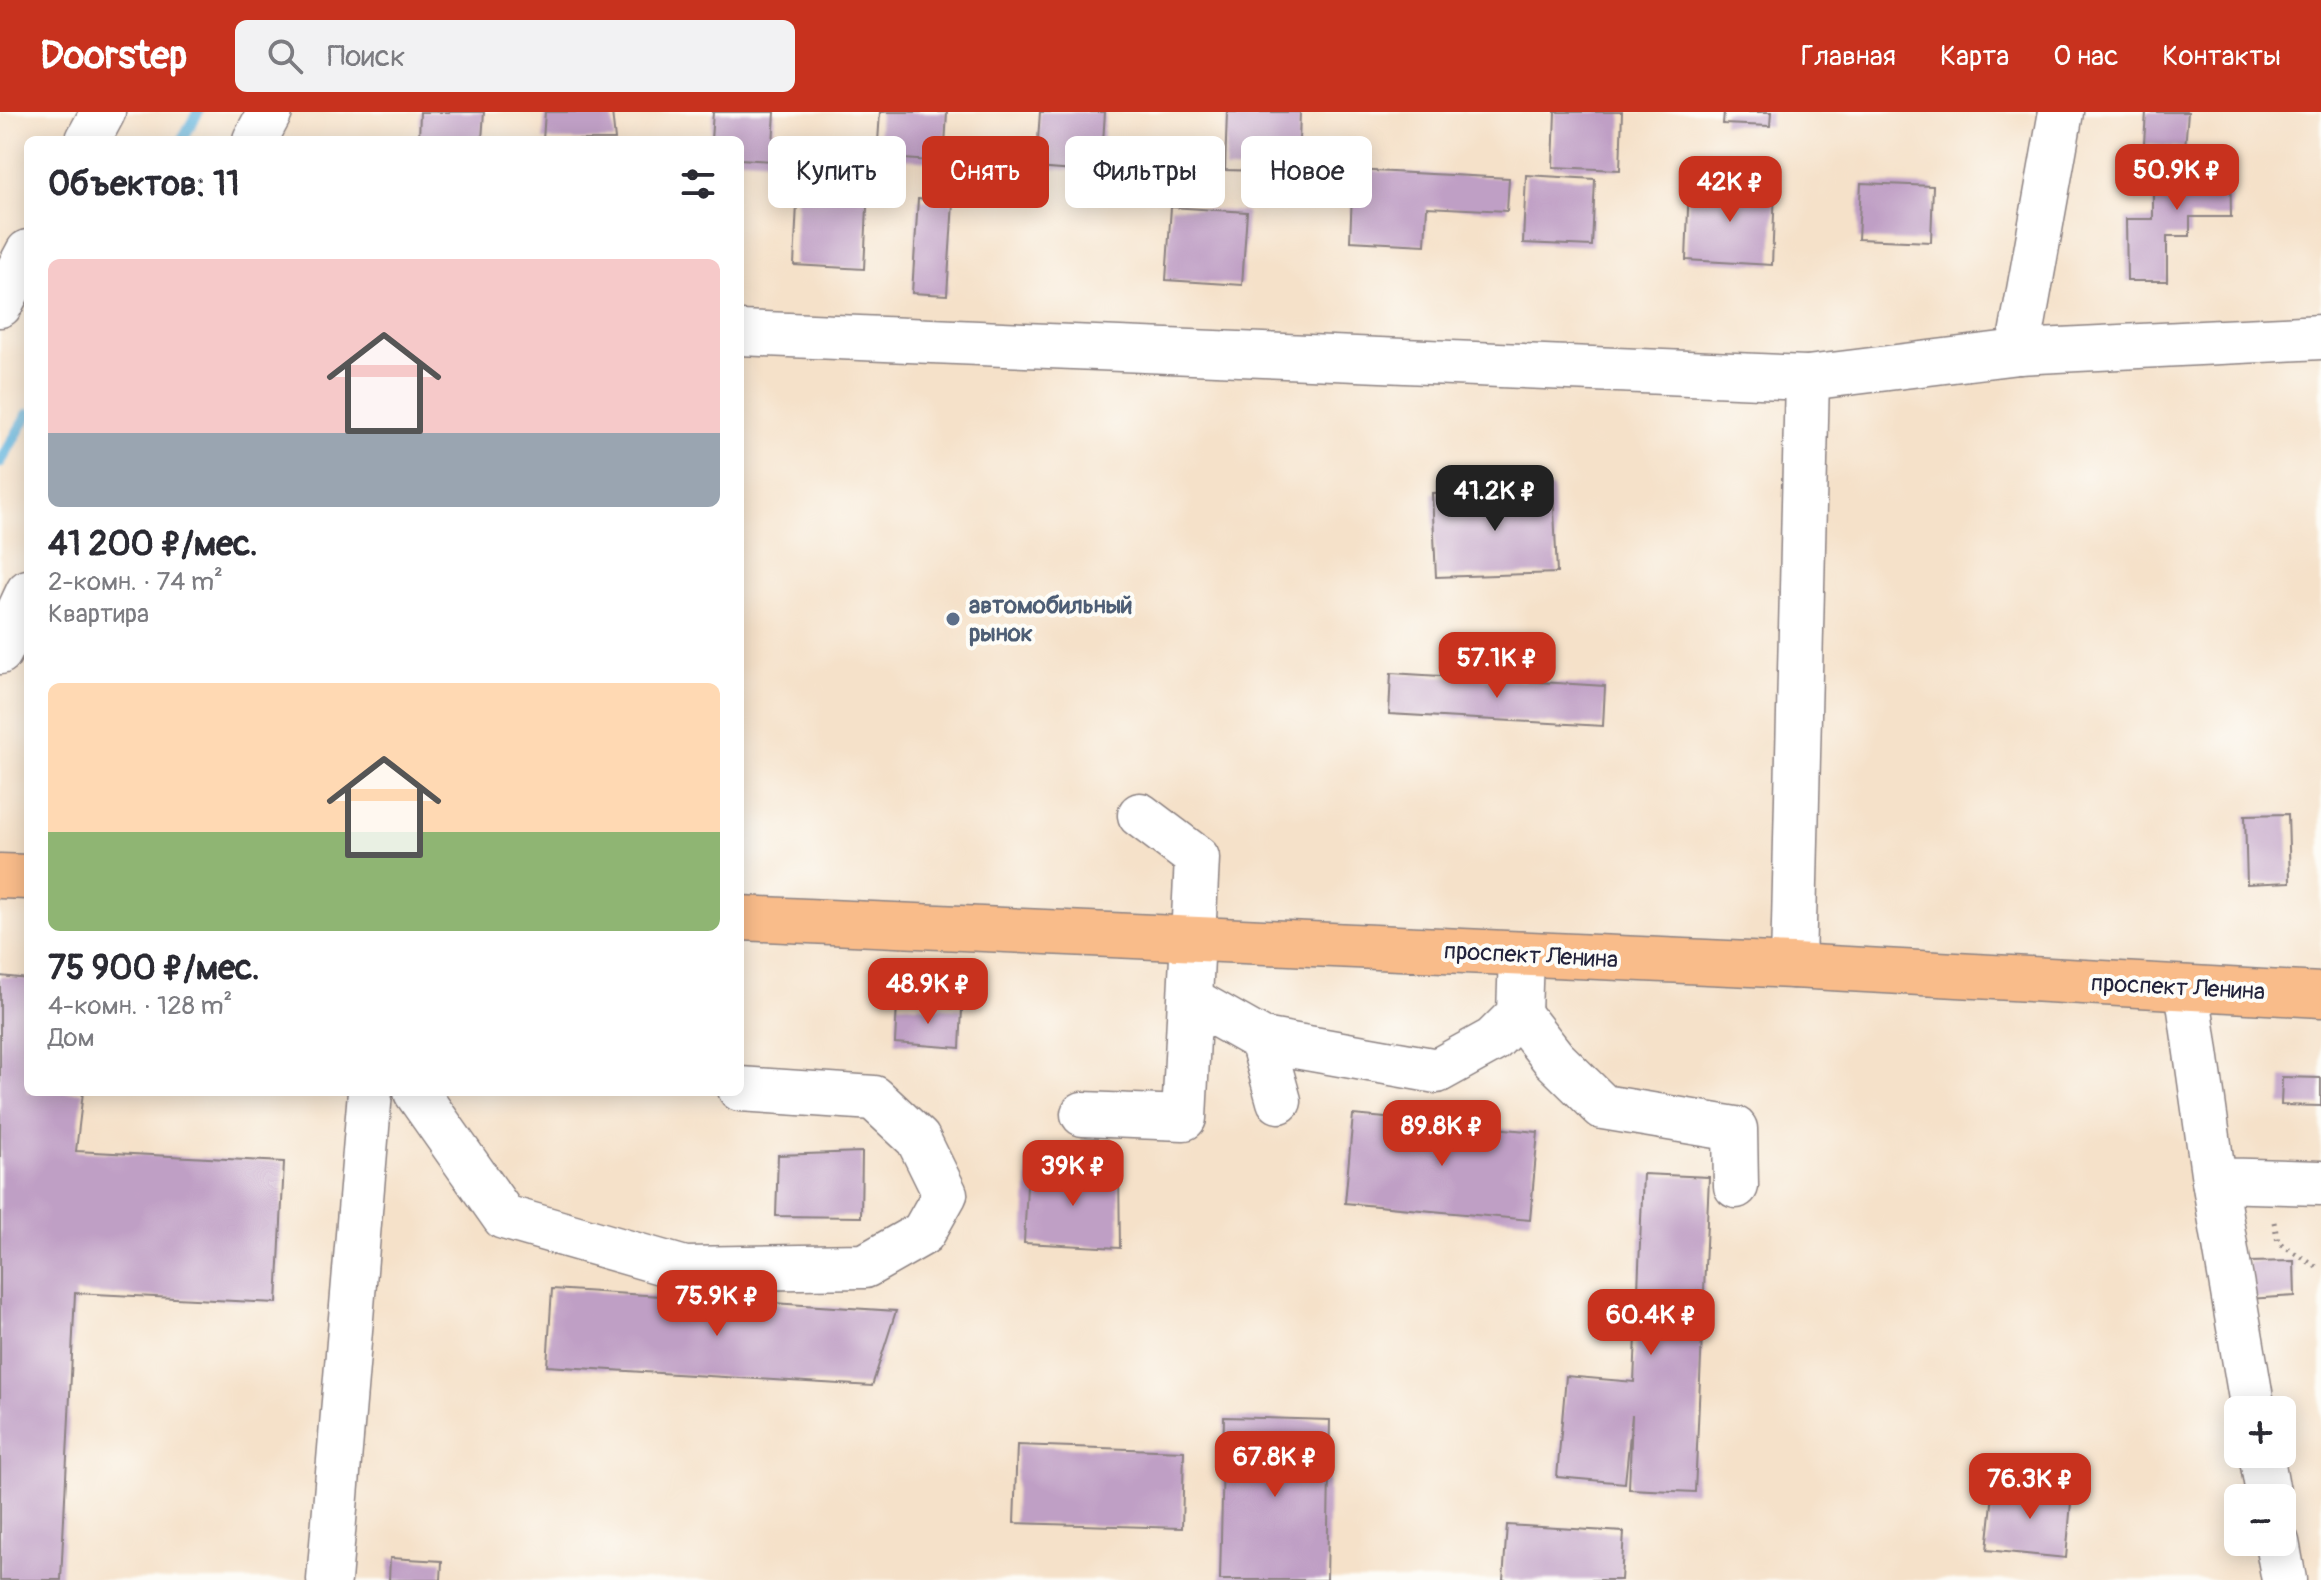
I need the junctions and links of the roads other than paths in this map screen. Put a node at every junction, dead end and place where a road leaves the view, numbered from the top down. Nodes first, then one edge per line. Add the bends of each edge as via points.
1 (103, 112) edge
2 (270, 112) edge
3 (2061, 112) edge
4 (90, 136) edge
5 (257, 136) edge
6 (24, 260) edge
7 (0, 305) edge
8 (744, 333) edge
9 (2321, 337) edge
10 (2018, 352) junction
11 (1807, 378) junction
12 (24, 601) edge
13 (0, 652) edge
14 (1140, 815) dead end
15 (0, 876) edge
16 (24, 877) edge
17 (744, 918) edge
18 (1195, 940) junction
19 (1521, 954) junction
20 (1793, 966) junction
21 (2187, 988) junction
22 (2321, 995) edge
23 (1191, 1000) junction
24 (1519, 1014) junction
25 (1262, 1040) junction
26 (744, 1089) edge
27 (370, 1096) edge
28 (419, 1096) edge
29 (1279, 1101) dead end
30 (1083, 1114) dead end
31 (2214, 1180) junction
32 (2321, 1183) edge
33 (1736, 1186) dead end
34 (2251, 1396) edge
35 (2280, 1556) edge
36 (329, 1580) edge
37 (2284, 1580) edge

1 - 4 street
2 - 5 street
3 - 10 street
6 - 7 street
8 - 11 street
9 - 10 street
10 - 11 street
11 - 20 street
12 - 13 street
14 - 18 street via 1197,858
15 - 16 main road
17 - 18 main road, проспект Ленина
18 - 19 main road, проспект Ленина
18 - 23 street
19 - 20 main road, проспект Ленина
19 - 24 street
20 - 21 main road, проспект Ленина
21 - 22 main road, проспект Ленина
21 - 31 street
23 - 25 street
23 - 30 street via 1184,1118
24 - 25 street via 1493,1040 1437,1071
24 - 33 street via 1554,1059 1603,1107 1735,1129
25 - 29 street
26 - 28 street via 874,1098 918,1139 945,1194 923,1233 865,1266 685,1269 504,1217
27 - 36 street
31 - 32 street
31 - 34 street
35 - 37 street

